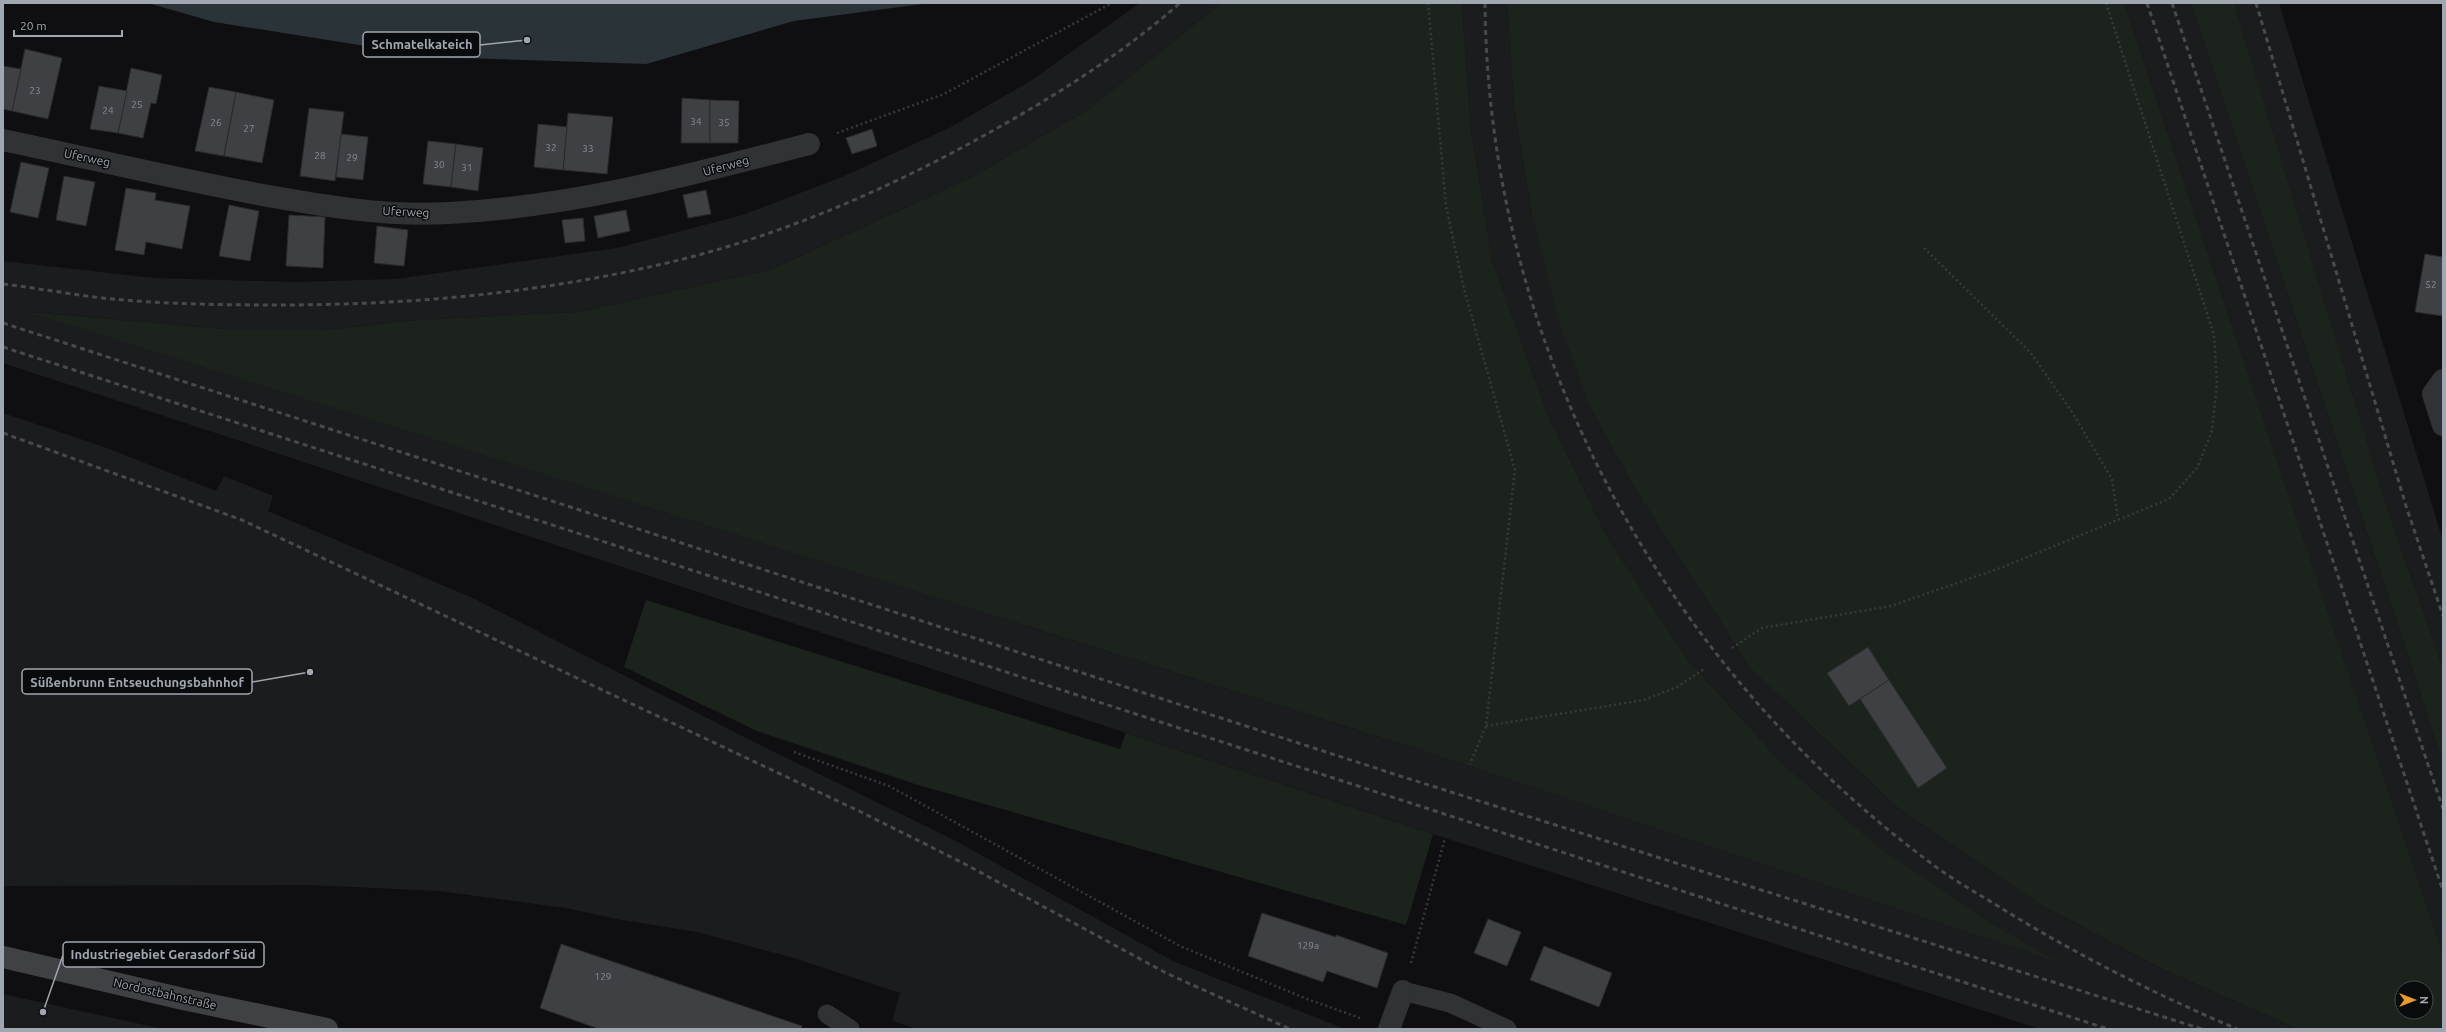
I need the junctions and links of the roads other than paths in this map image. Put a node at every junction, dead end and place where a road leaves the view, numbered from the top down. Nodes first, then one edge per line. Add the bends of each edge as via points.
1 (3, 140) edge
2 (809, 144) road end
3 (2443, 380) edge
4 (2443, 425) edge
5 (3, 957) edge
6 (1403, 991) joint
7 (827, 1014) dead end
8 (1389, 1028) edge
9 (327, 1029) edge
10 (850, 1029) edge
11 (1507, 1029) edge

1 - 2 street, Uferweg via 204,184 313,204 448,214 604,193 694,174
3 - 4 street via 2433,394
5 - 9 street, Nordostbahnstraße
6 - 8 street
6 - 11 lane via 1450,1003
7 - 10 lane

